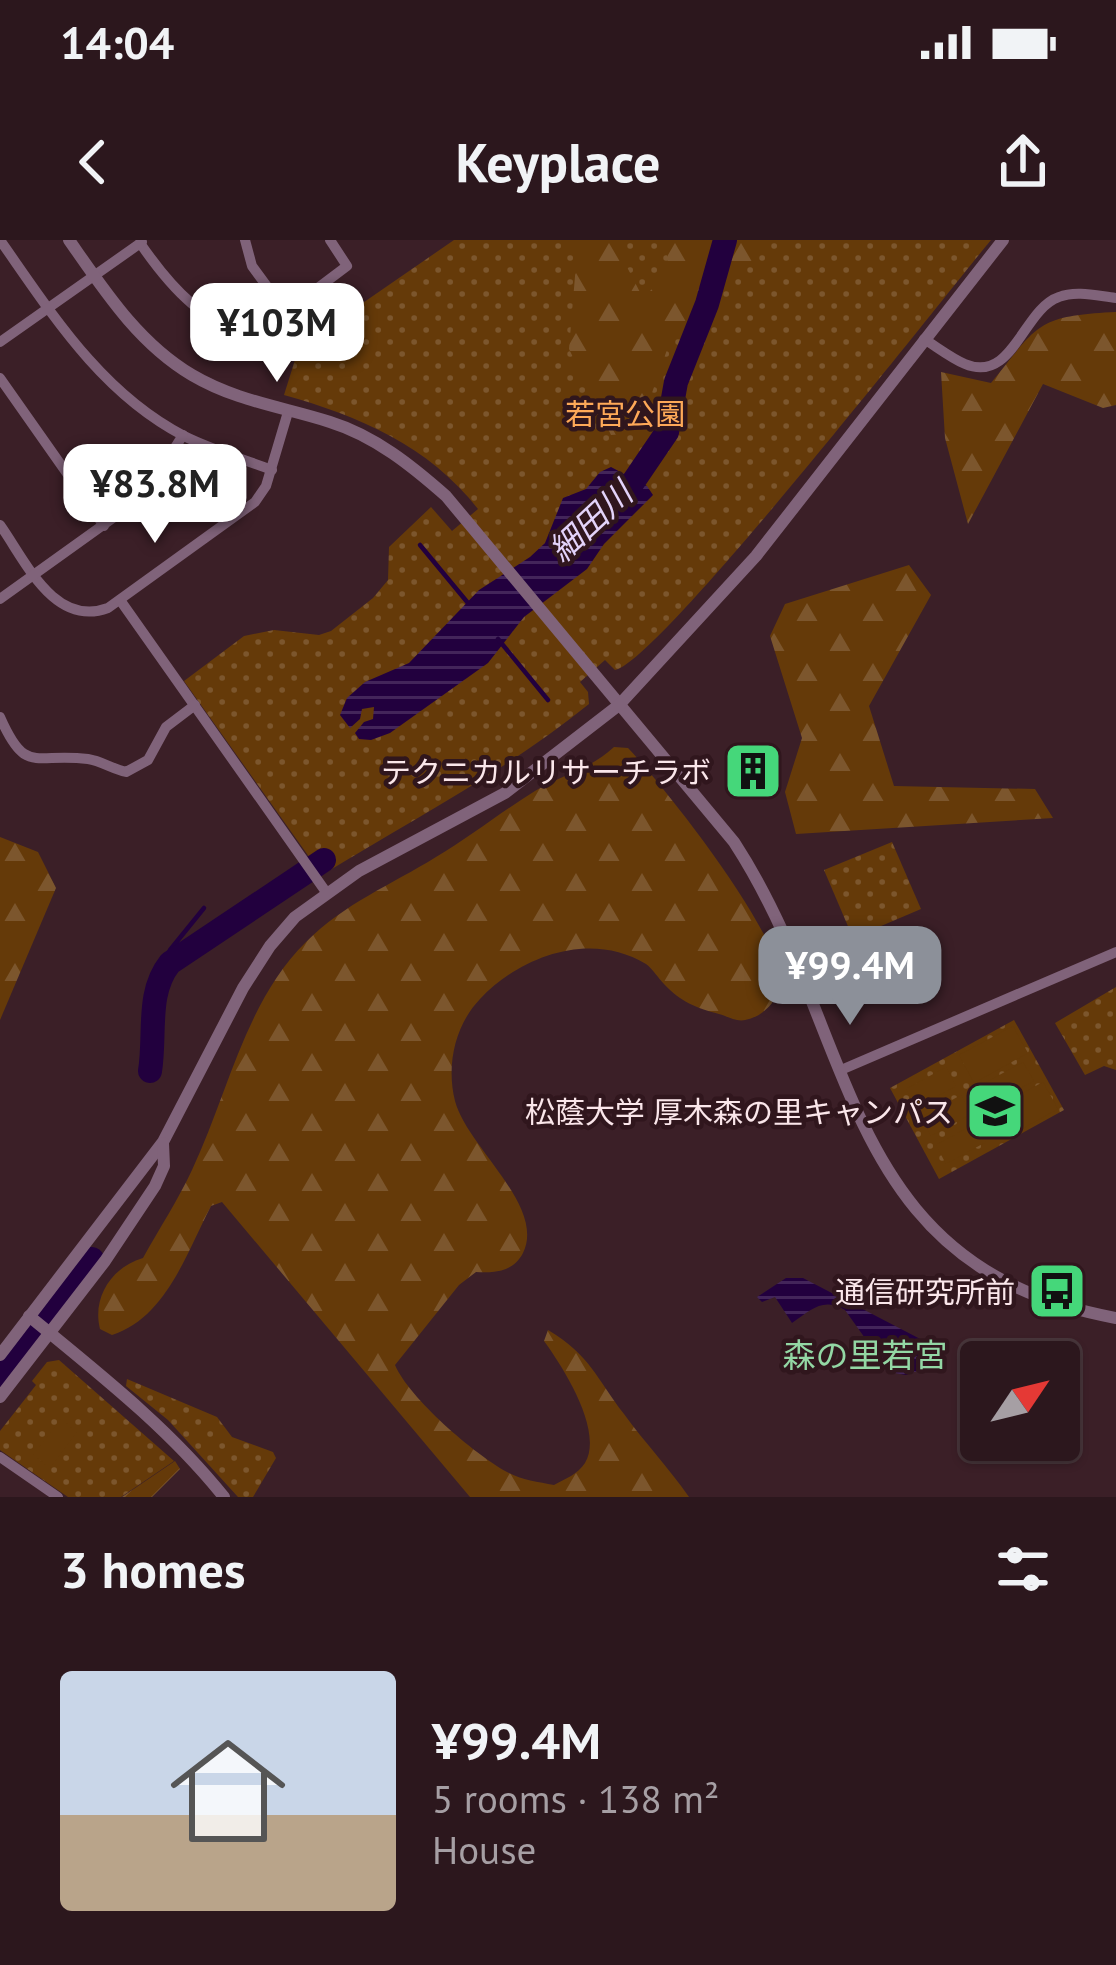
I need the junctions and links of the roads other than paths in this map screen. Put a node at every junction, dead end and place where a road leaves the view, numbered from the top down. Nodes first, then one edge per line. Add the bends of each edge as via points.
1 (0, 240) edge
2 (69, 240) edge
3 (245, 240) edge
4 (330, 240) edge
5 (1003, 240) edge
6 (137, 242) edge
7 (93, 275) junction
8 (1116, 298) edge
9 (48, 308) junction
10 (285, 311) junction
11 (924, 339) junction
12 (0, 342) edge
13 (0, 378) edge
14 (288, 412) junction
15 (183, 436) junction
16 (272, 470) junction
17 (0, 524) edge
18 (104, 526) junction
19 (35, 574) junction
20 (0, 598) edge
21 (120, 600) junction
22 (195, 705) junction
23 (619, 705) junction
24 (0, 717) edge
25 (326, 892) junction
26 (1116, 952) edge
27 (841, 1070) junction
28 (163, 1142) junction
29 (1116, 1318) edge
30 (39, 1325) junction
31 (0, 1355) edge
32 (0, 1397) edge
33 (0, 1457) edge
34 (58, 1497) edge
35 (224, 1497) edge

1 - 9 street
2 - 7 street
3 - 10 street via 252,266
4 - 10 street via 347,266
5 - 11 street
6 - 7 street
6 - 10 street via 191,306 224,328 259,343
7 - 9 street
7 - 14 street via 174,363 225,392
8 - 11 street via 1052,299 992,365 967,365
9 - 12 street
9 - 15 street via 112,385
11 - 23 street via 757,556
13 - 18 street
14 - 16 street
14 - 23 street via 386,449 431,483
15 - 16 street
15 - 18 street via 153,486
16 - 21 street via 244,511
17 - 19 street
18 - 19 street
19 - 20 street
19 - 21 street via 73,610 98,611
21 - 22 street
22 - 24 street via 166,727 148,760 126,772 89,759 28,758 14,749
22 - 25 street
23 - 25 street via 505,794
23 - 27 street via 756,877
25 - 28 street via 270,946
26 - 27 street
27 - 29 street via 873,1150 948,1244 1022,1291
28 - 30 street
28 - 30 street via 164,1166 105,1261
30 - 31 street
30 - 32 street
30 - 35 street via 198,1464
33 - 34 street

